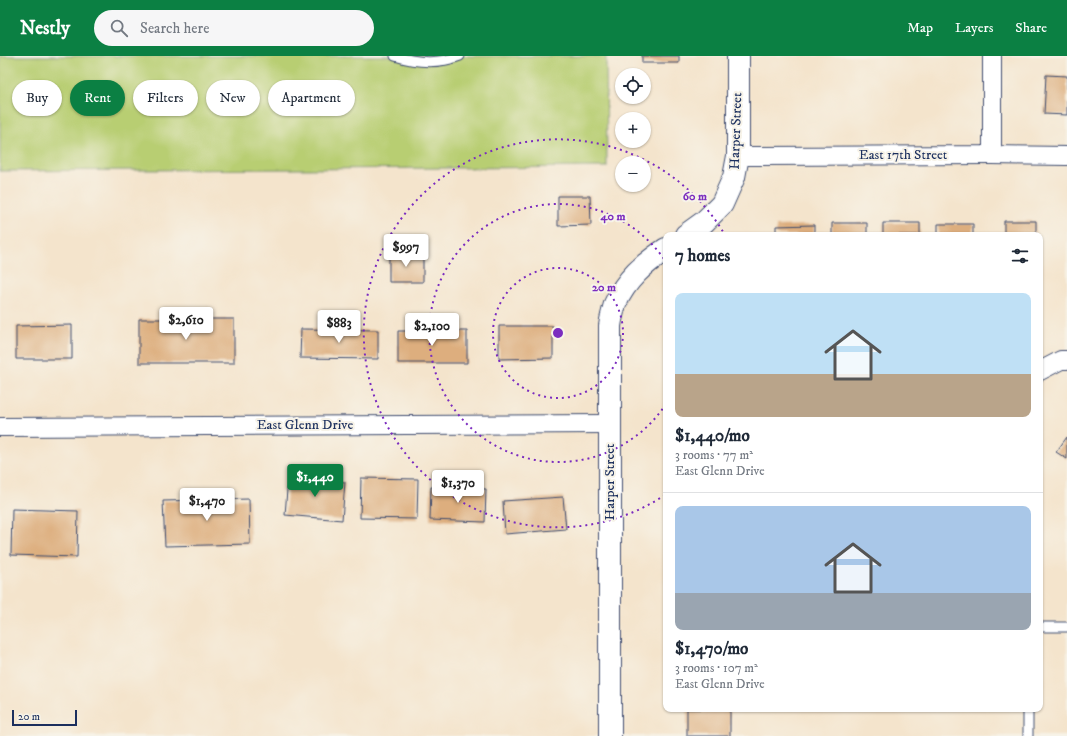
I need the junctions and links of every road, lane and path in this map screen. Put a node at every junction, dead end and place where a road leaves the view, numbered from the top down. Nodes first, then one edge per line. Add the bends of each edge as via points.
1 (395, 56) edge
2 (460, 56) edge
3 (738, 56) edge
4 (992, 56) edge
5 (992, 155) junction
6 (738, 156) junction
7 (1067, 156) edge
8 (690, 232) edge
9 (663, 251) edge
10 (1067, 360) edge
11 (1043, 369) edge
12 (610, 424) junction
13 (0, 427) edge
14 (1043, 627) edge
15 (1067, 627) edge
16 (1028, 712) edge
17 (610, 736) edge
18 (1028, 736) edge

1 - 2 lane via 414,61 434,62
3 - 6 street, Harper Street
4 - 5 street
5 - 6 street, East 17th Street
5 - 7 street, East 17th Street
6 - 8 street, Harper Street via 734,177 722,204
9 - 12 street, Harper Street via 643,265 627,283 615,305 610,326
10 - 11 street via 1061,360
12 - 13 street, East Glenn Drive
12 - 17 street, Harper Street
14 - 15 lane
16 - 18 lane

